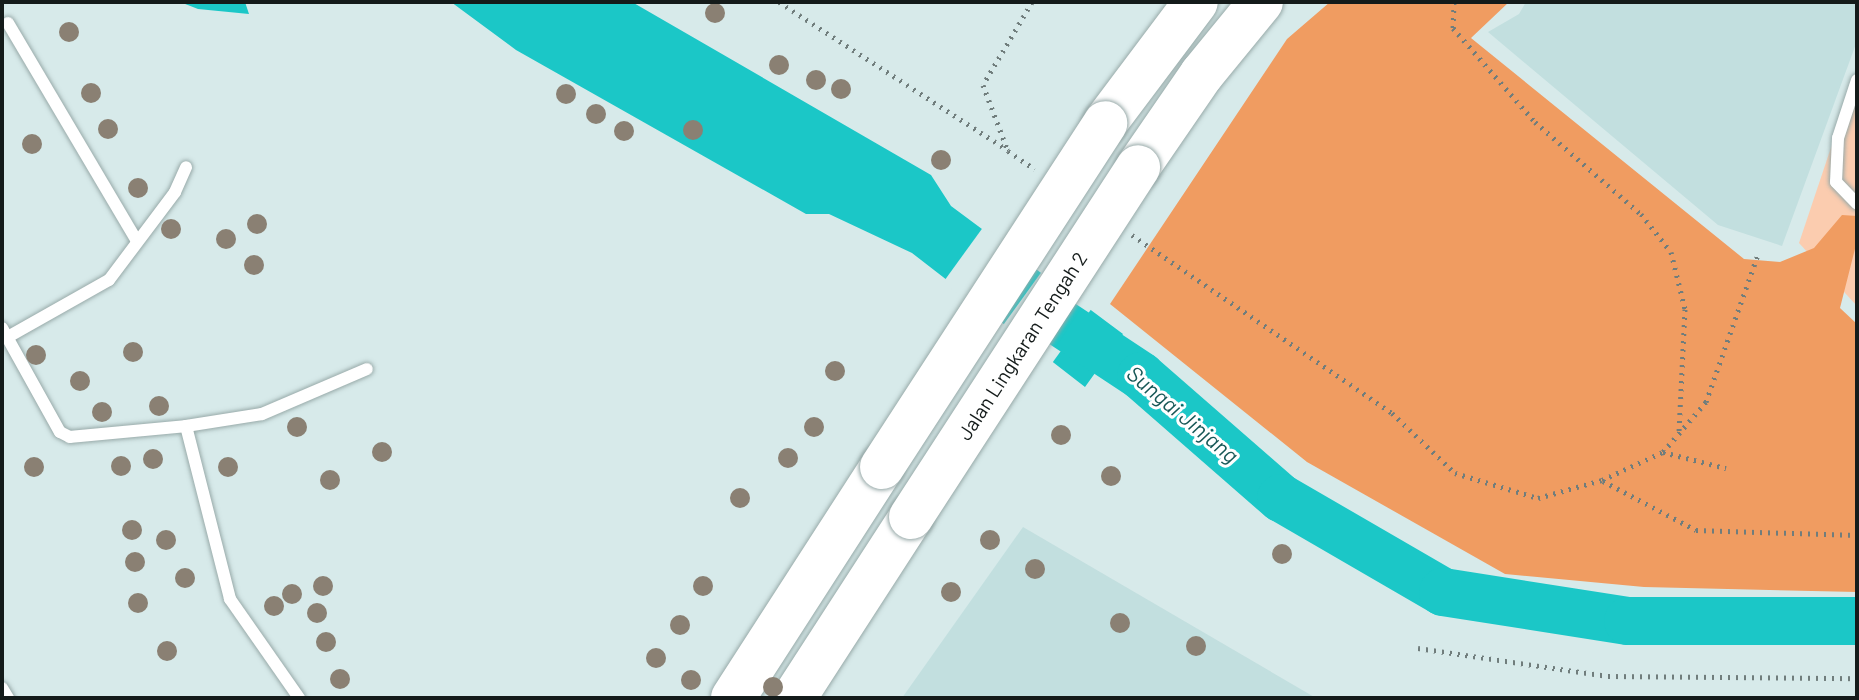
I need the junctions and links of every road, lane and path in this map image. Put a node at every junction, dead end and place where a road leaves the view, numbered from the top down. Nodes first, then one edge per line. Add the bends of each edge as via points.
1 (779, 2) edge
2 (1032, 2) edge
3 (1196, 2) edge
4 (1261, 2) edge
5 (1454, 2) edge
6 (8, 23) dead end
7 (1857, 80) edge
8 (1008, 151) junction
9 (186, 167) dead end
10 (1047, 177) dead end
11 (1857, 204) edge
12 (1124, 229) dead end
13 (137, 241) junction
14 (1758, 254) dead end
15 (4, 333) edge
16 (367, 369) dead end
17 (186, 426) junction
18 (1679, 433) junction
19 (1663, 452) junction
20 (1726, 468) dead end
21 (1602, 480) junction
22 (1857, 535) edge
23 (1418, 648) dead end
24 (1857, 678) edge
25 (2, 688) edge
26 (8, 698) edge
27 (299, 698) edge
28 (733, 698) edge
29 (794, 698) edge

1 - 8 path
2 - 8 path via 983,85
3 - 28 highway, bridge via 1105,123
4 - 29 highway, Jalan Lingkaran Tengah 2, bridge via 1202,74 1138,167
5 - 18 path via 1453,28 1535,122 1641,214 1671,252 1685,309
6 - 13 lane
7 - 11 lane via 1838,138 1836,182
8 - 10 path
9 - 13 lane via 175,192
12 - 21 path via 1392,413 1455,473 1538,498
13 - 15 lane via 109,280
14 - 18 path via 1706,402
15 - 17 lane via 60,432 70,437
16 - 17 lane via 262,414
17 - 27 lane via 230,599
18 - 19 path
19 - 20 path
19 - 21 path
21 - 22 path via 1696,530
23 - 24 path via 1608,676
25 - 26 lane

